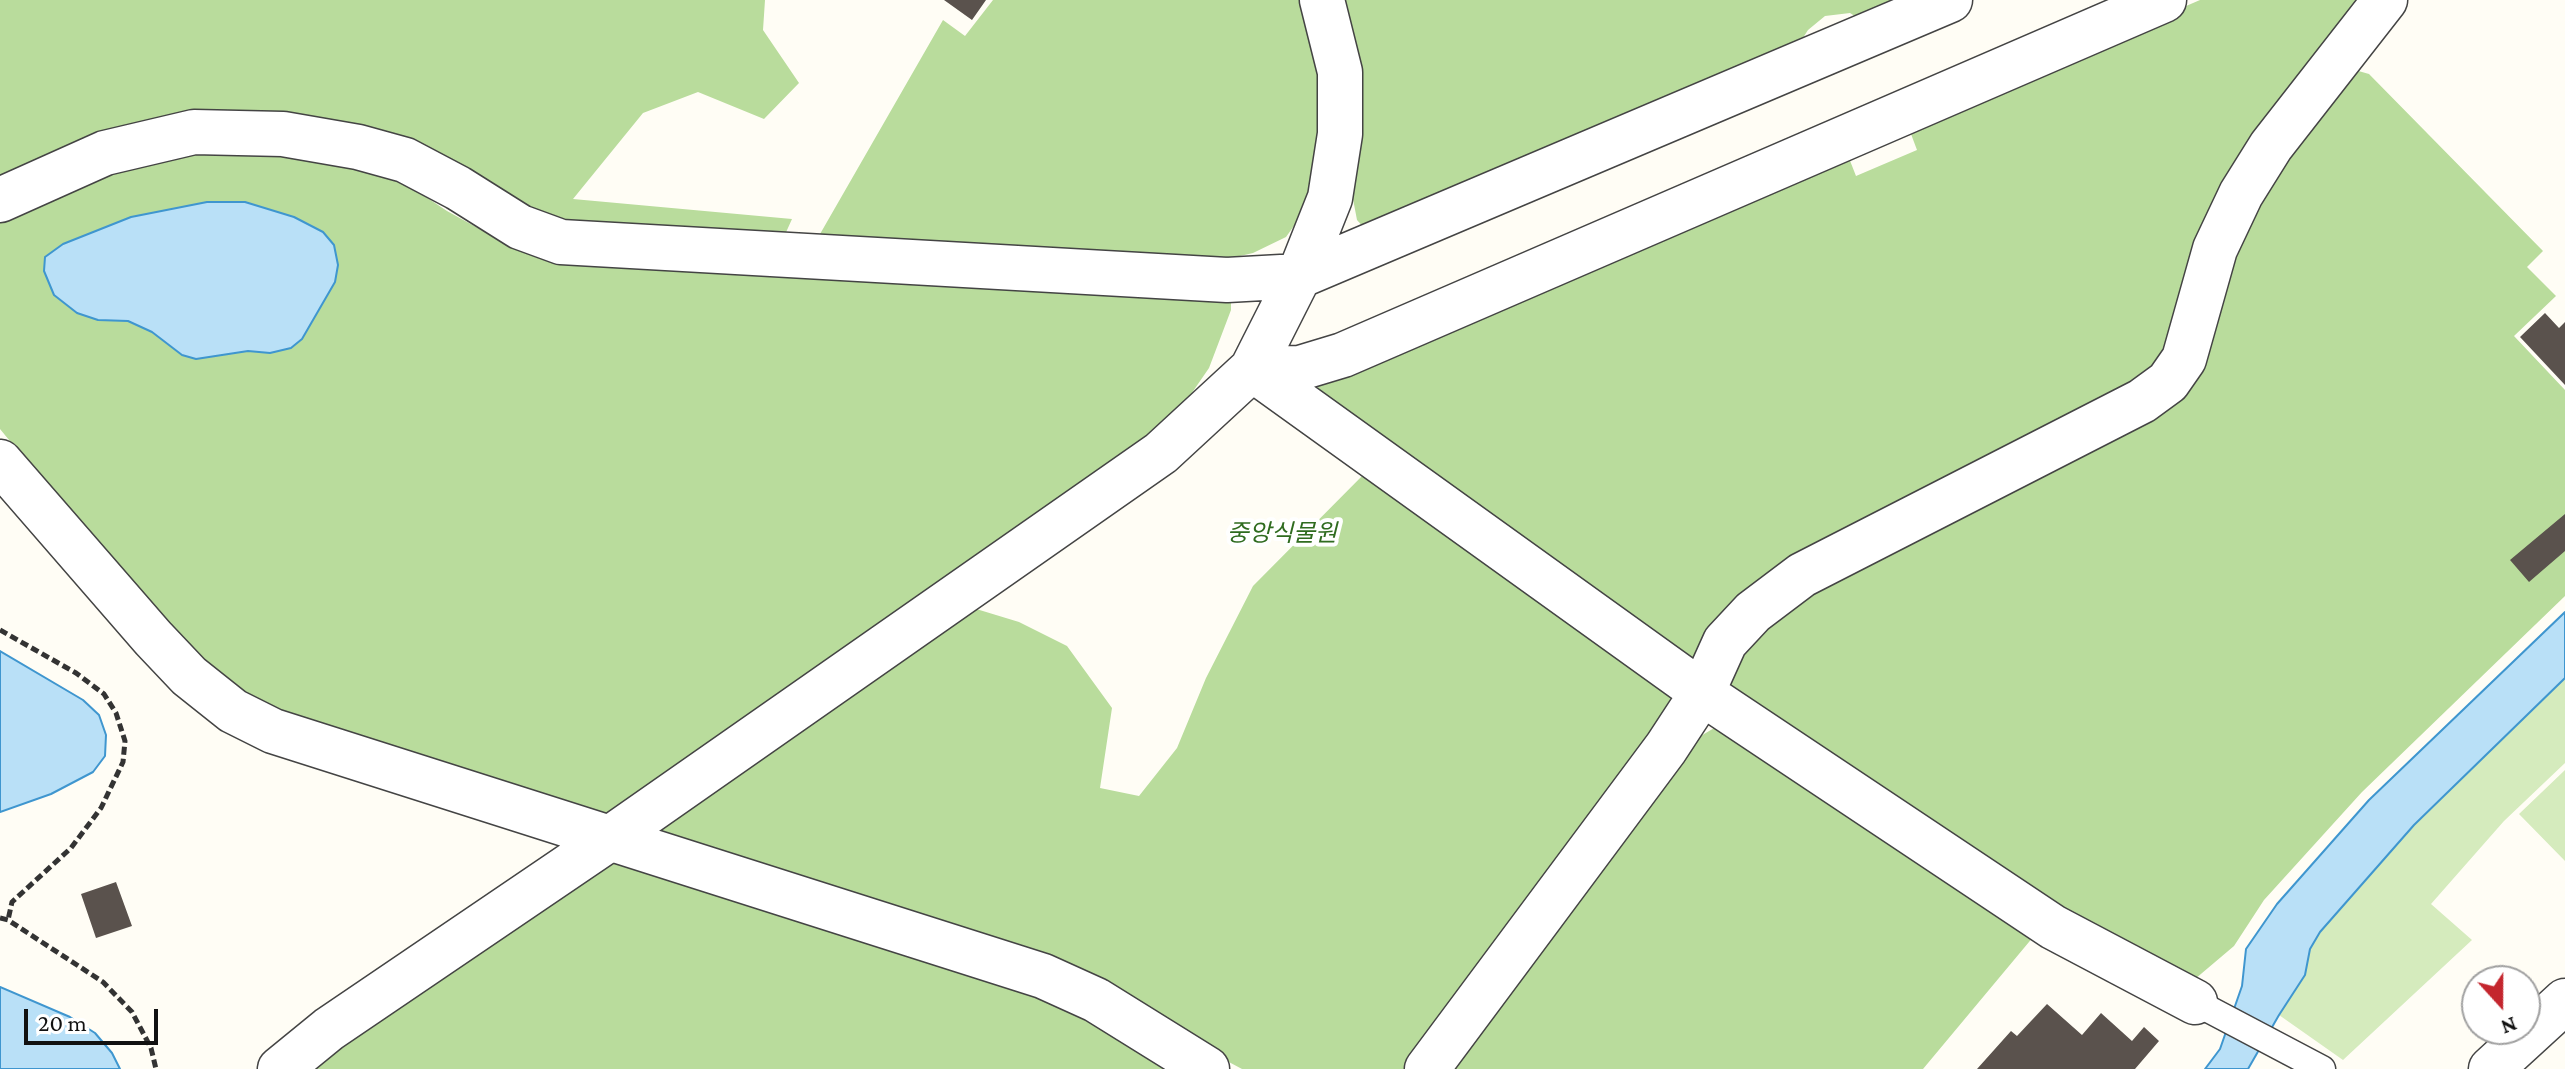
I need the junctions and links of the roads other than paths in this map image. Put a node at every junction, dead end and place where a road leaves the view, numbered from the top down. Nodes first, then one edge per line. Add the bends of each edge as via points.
1 (1322, 0) edge
2 (1950, 0) edge
3 (2164, 0) edge
4 (2385, 0) edge
5 (0, 200) edge
6 (1299, 276) junction
7 (1252, 369) junction
8 (0, 462) edge
9 (1702, 693) junction
10 (609, 839) junction
11 (2565, 1001) edge
12 (2195, 1002) joint
13 (280, 1069) edge
14 (1207, 1069) edge
15 (1427, 1069) edge
16 (2322, 1069) edge
17 (2491, 1069) edge

1 - 6 street via 1340,72 1340,134 1330,198
2 - 6 street
3 - 7 street via 1343,355 1300,368
4 - 9 street via 2271,146 2241,194 2215,249 2184,359 2168,382 2142,401 1802,575 1753,612 1725,642
5 - 6 street via 105,153 194,132 283,134 405,160 520,227 561,242 1227,280
6 - 7 street
7 - 9 street
7 - 10 street via 1161,453
8 - 10 street via 153,638 233,711 273,731
9 - 12 street via 2053,927
9 - 15 street
10 - 13 street via 329,1029
10 - 14 street via 1043,976 1096,1000
11 - 17 street
12 - 16 lane

